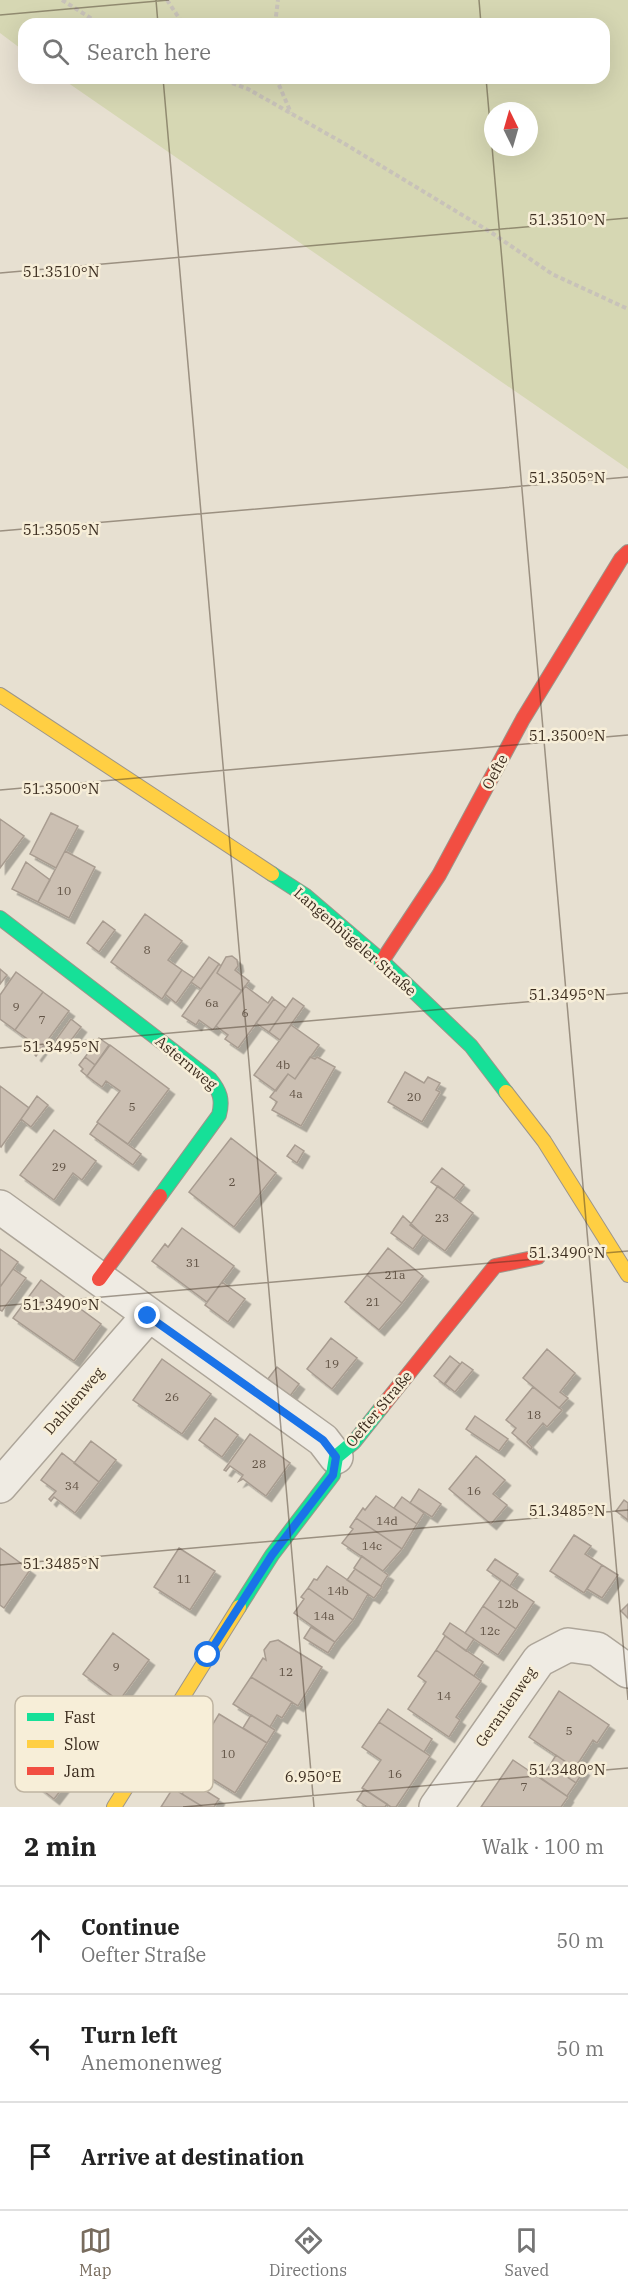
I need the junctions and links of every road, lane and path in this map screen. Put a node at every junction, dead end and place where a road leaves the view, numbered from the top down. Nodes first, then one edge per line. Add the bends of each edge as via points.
1 (62, 0) edge
2 (167, 0) edge
3 (278, 0) edge
4 (90, 18) edge
5 (179, 18) edge
6 (276, 18) edge
7 (234, 84) edge
8 (279, 84) edge
9 (291, 113) junction
10 (628, 309) edge
11 (628, 552) edge
12 (0, 695) edge
13 (0, 918) edge
14 (382, 962) junction
15 (0, 1207) edge
16 (538, 1257) dead end
17 (628, 1275) edge
18 (99, 1279) junction
19 (148, 1316) junction
20 (336, 1457) junction
21 (0, 1486) edge
22 (628, 1671) edge
23 (184, 1696) edge
24 (123, 1792) edge
25 (114, 1807) edge
26 (436, 1807) edge

1 - 4 path
2 - 5 path
3 - 6 path
7 - 9 path
8 - 9 path
9 - 10 path via 426,192 552,274
11 - 14 street, Oefte via 523,719 439,875
12 - 14 street, Langenbügeler Straße via 306,896
13 - 18 street, Asternweg via 220,1090 223,1102 219,1115
14 - 17 street, Langenbügeler Straße via 471,1046 544,1142
15 - 18 street
16 - 20 street, Oefter Straße via 495,1266 354,1442
18 - 19 street
19 - 20 street via 323,1440
19 - 21 street, Dahlienweg
20 - 23 street, Oefter Straße via 333,1475 272,1555
22 - 26 street, Geranienweg via 597,1649 568,1645 539,1660
24 - 25 street, Oefter Straße

